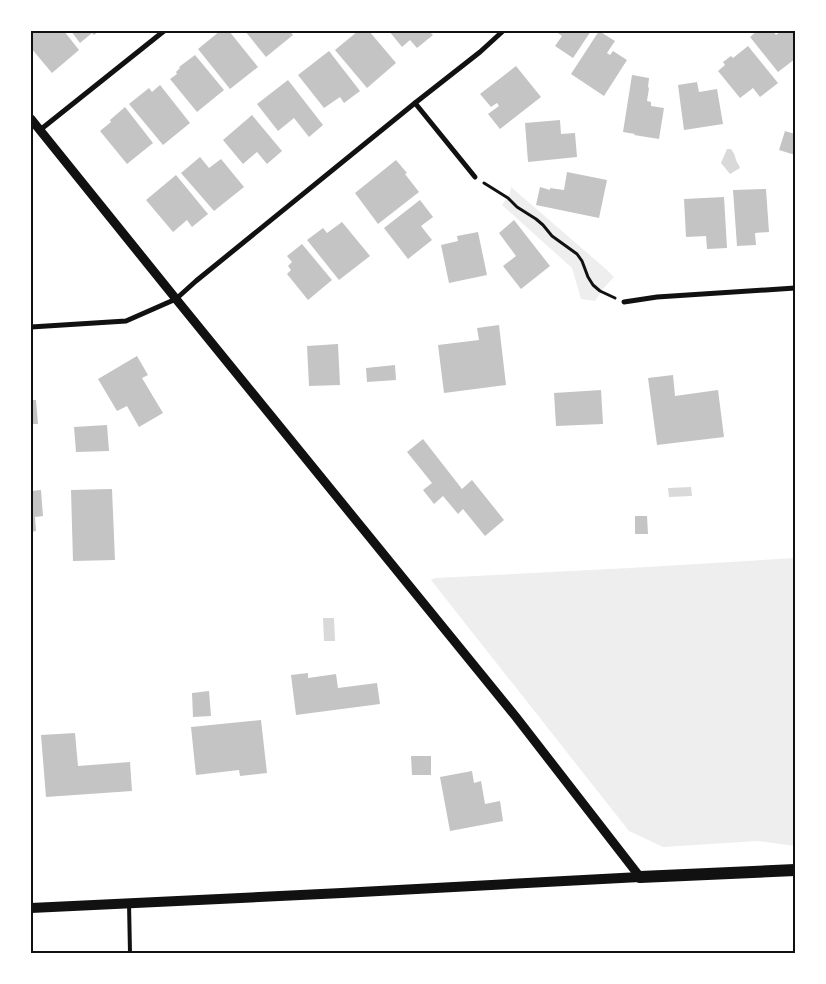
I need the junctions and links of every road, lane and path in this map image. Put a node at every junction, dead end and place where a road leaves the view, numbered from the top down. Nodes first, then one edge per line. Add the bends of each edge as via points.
1 (164, 31) edge
2 (503, 31) edge
3 (415, 103) junction
4 (31, 119) edge
5 (40, 130) junction
6 (475, 177) joint
7 (795, 288) edge
8 (176, 299) junction
9 (624, 302) joint
10 (31, 327) edge
11 (795, 870) edge
12 (640, 877) junction
13 (129, 903) junction
14 (31, 908) edge
15 (130, 953) edge

1 - 5 street
2 - 3 street
3 - 6 street
3 - 8 street
4 - 5 street
5 - 8 street
6 - 9 path via 536,219 552,236 577,254 588,277 600,291
7 - 9 street
8 - 10 street via 126,321
8 - 12 street via 516,717
11 - 12 main road
12 - 13 main road
13 - 14 main road
13 - 15 lane

